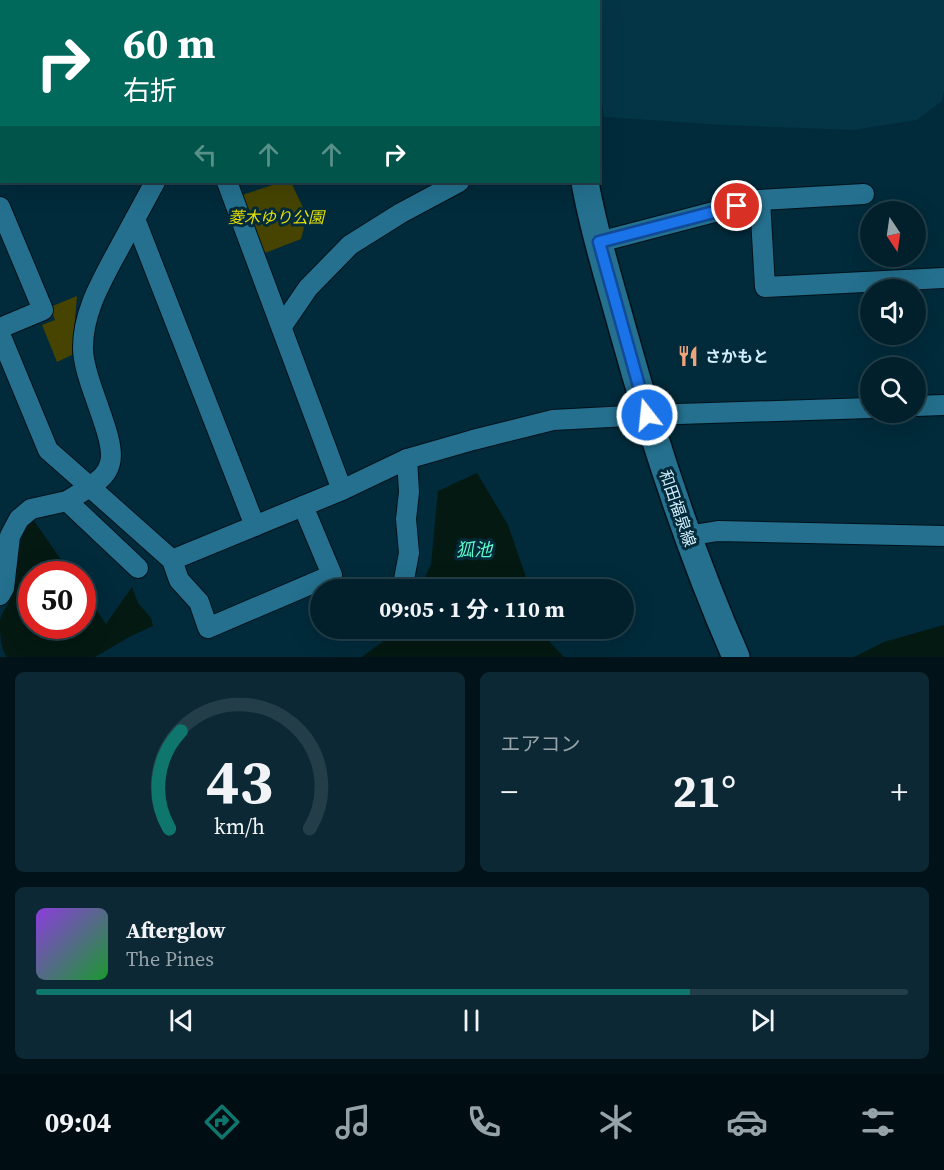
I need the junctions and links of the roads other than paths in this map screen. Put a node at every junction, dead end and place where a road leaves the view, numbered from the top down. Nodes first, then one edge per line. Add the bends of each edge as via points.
1 (154, 183) edge
2 (227, 183) edge
3 (457, 183) edge
4 (585, 183) edge
5 (864, 194) dead end
6 (760, 200) junction
7 (0, 207) edge
8 (135, 219) junction
9 (5, 231) edge
10 (599, 242) junction
11 (944, 278) edge
12 (282, 327) junction
13 (0, 328) edge
14 (0, 334) edge
15 (944, 405) edge
16 (926, 406) edge
17 (860, 408) edge
18 (647, 415) junction
19 (407, 459) junction
20 (90, 487) junction
21 (342, 490) junction
22 (67, 501) junction
23 (303, 506) junction
24 (255, 526) junction
25 (687, 536) junction
26 (944, 536) edge
27 (172, 560) junction
28 (138, 568) dead end
29 (404, 579) edge
30 (0, 595) edge
31 (736, 657) edge

1 - 8 street
2 - 12 street
3 - 12 street via 350,245 308,288
4 - 10 main road, 和田福泉線
5 - 6 street
6 - 10 street
6 - 11 street via 765,287
7 - 9 street
8 - 20 street via 93,299 84,328 85,369 111,448 105,475
8 - 24 street
9 - 13 street via 43,310
10 - 18 main road, 和田福泉線
12 - 21 street
14 - 20 street via 48,450
15 - 16 street
17 - 18 street
18 - 19 street via 553,420
18 - 25 main road, 和田福泉線
19 - 21 street
19 - 29 street via 409,553
20 - 22 street
20 - 27 street
21 - 23 street
22 - 28 street
22 - 30 street via 31,509 19,519 10,536
23 - 24 street
23 - 27 street via 332,575 208,628 199,602 179,579
24 - 27 street
25 - 26 street via 718,531
25 - 31 main road, 和田福泉線

